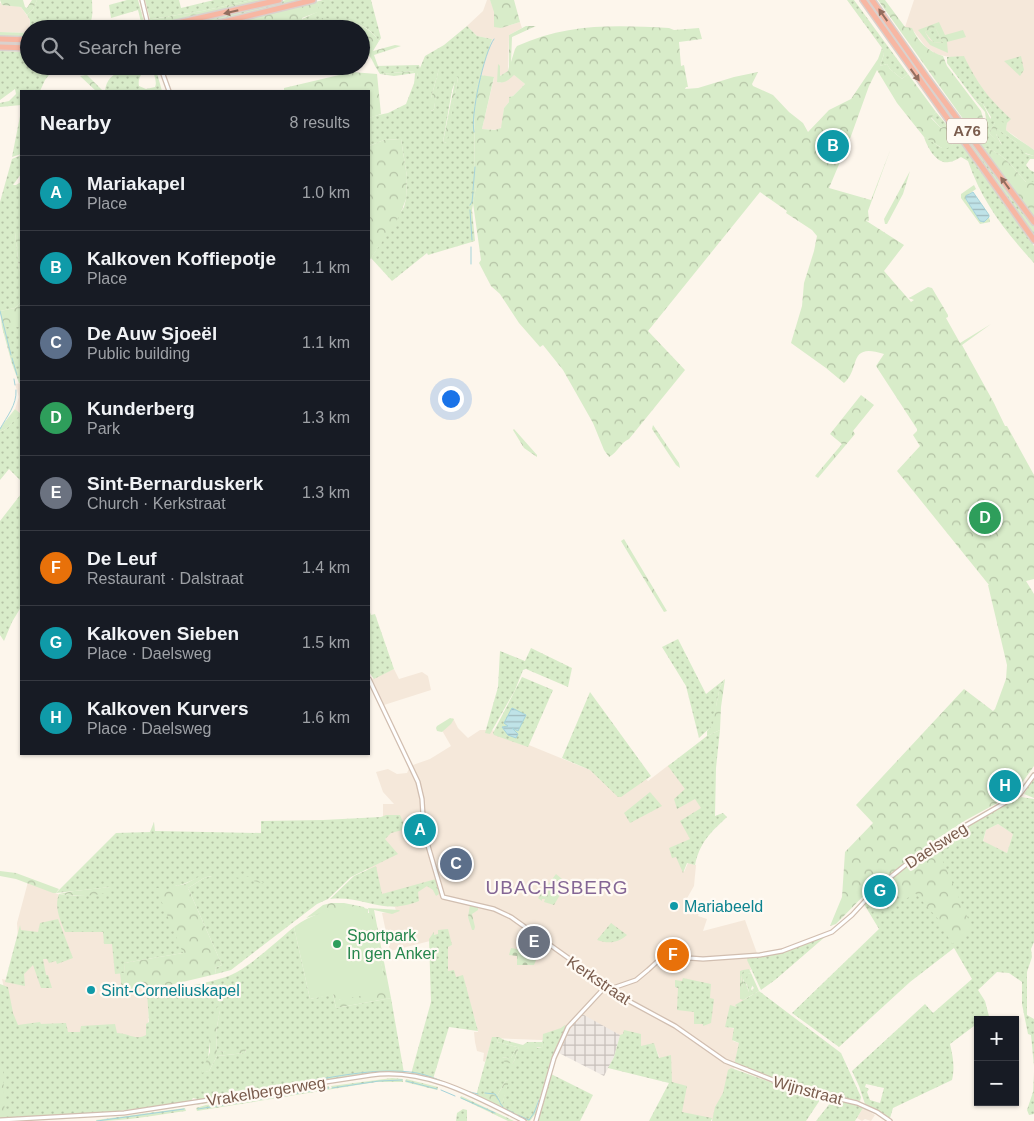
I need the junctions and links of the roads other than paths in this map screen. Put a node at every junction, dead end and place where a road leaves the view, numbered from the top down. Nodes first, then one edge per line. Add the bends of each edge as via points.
1 (142, 0) edge
2 (279, 0) edge
3 (313, 0) edge
4 (858, 0) edge
5 (862, 0) edge
6 (872, 0) edge
7 (147, 20) edge
8 (183, 20) edge
9 (232, 20) edge
10 (878, 22) junction
11 (0, 39) edge
12 (20, 40) edge
13 (0, 47) edge
14 (20, 48) edge
15 (163, 75) edge
16 (168, 90) edge
17 (1034, 222) edge
18 (1034, 240) edge
19 (370, 681) edge
20 (1034, 775) edge
21 (608, 987) junction
22 (724, 1061) joint
23 (0, 1120) edge
24 (524, 1121) edge
25 (536, 1121) edge
26 (890, 1121) edge

1 - 7 street
2 -> 8 highway
3 - 9 highway
4 - 10 highway
5 - 10 highway, A76
17 -> 6 highway, A76
10 -> 18 highway, A76
11 - 12 highway
13 - 14 highway
15 - 16 street
19 - 21 street, Kerkstraat via 414,774 422,799 424,832 443,897 494,909 511,917
20 - 21 street, Daelsweg via 1020,794 958,829 904,865 836,930 782,951 760,955 703,959 670,950 636,980
21 - 22 street, Kerkstraat via 675,1026
21 - 25 street via 567,1030 555,1054
22 - 26 street, Wijnstraat via 792,1088 854,1102
23 - 24 street, Vrakelbergerweg via 124,1112 394,1073 438,1082

